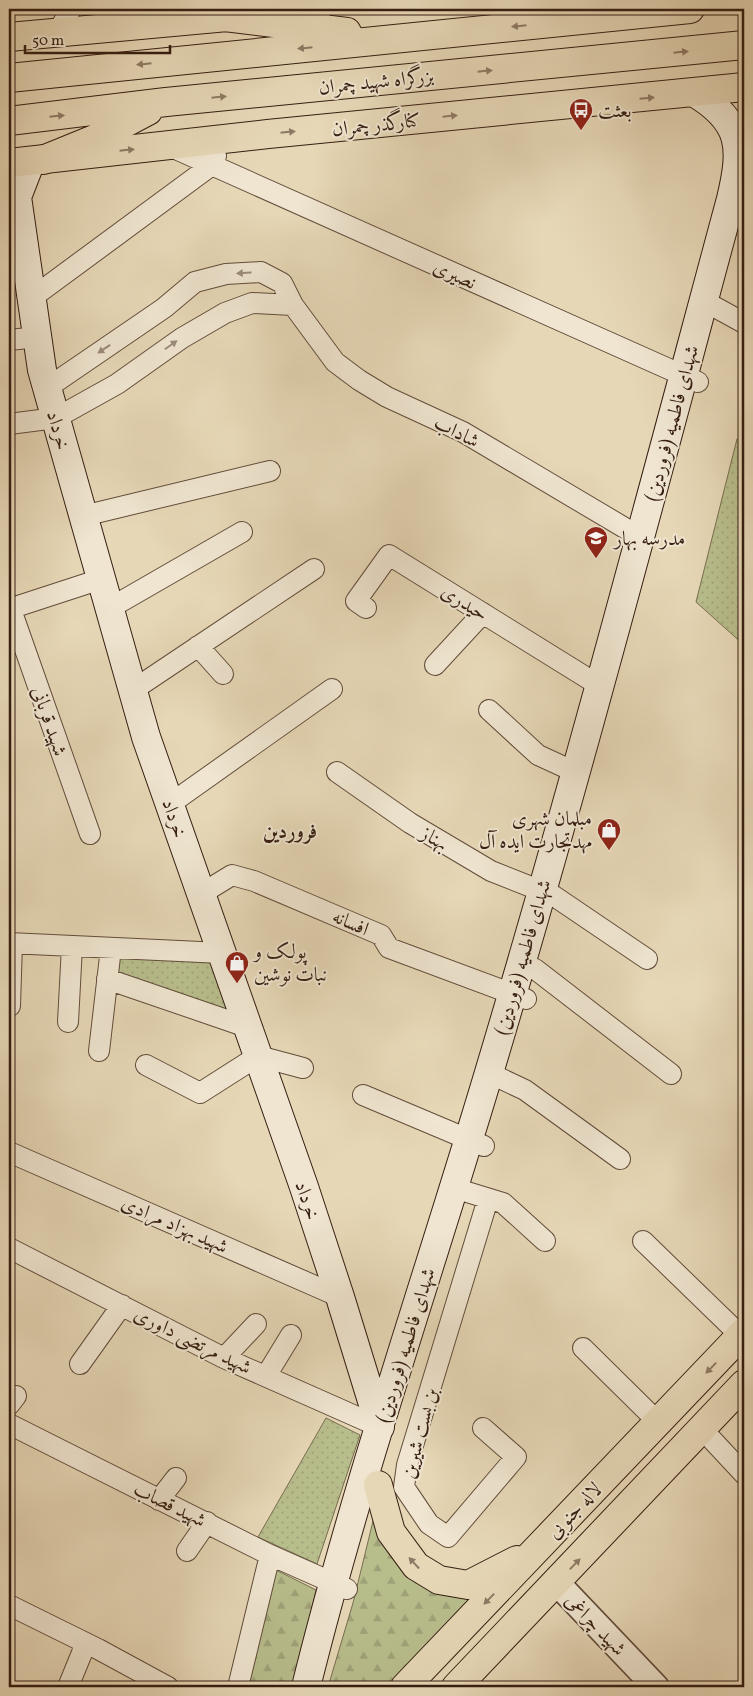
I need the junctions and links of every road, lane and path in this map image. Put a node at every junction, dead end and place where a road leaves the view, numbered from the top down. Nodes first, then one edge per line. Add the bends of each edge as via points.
1 (71, 9) edge
2 (317, 9) edge
3 (690, 9) edge
4 (225, 17) junction
5 (57, 33) junction
6 (9, 38) edge
7 (398, 38) junction
8 (744, 45) edge
9 (9, 78) edge
10 (744, 87) edge
11 (695, 93) junction
12 (166, 102) junction
13 (9, 121) edge
14 (222, 140) junction
15 (169, 146) junction
16 (28, 162) edge
17 (212, 165) junction
18 (13, 194) edge
19 (740, 206) edge
20 (32, 297) junction
21 (711, 305) junction
22 (293, 306) junction
23 (744, 323) edge
24 (38, 337) junction
25 (9, 340) edge
26 (691, 379) junction
27 (48, 388) junction
28 (56, 418) junction
29 (9, 424) edge
30 (270, 471) dead end
31 (84, 516) junction
32 (242, 532) dead end
33 (640, 537) junction
34 (314, 569) dead end
35 (101, 579) junction
36 (9, 607) edge
37 (110, 608) junction
38 (366, 608) dead end
39 (483, 613) junction
40 (198, 646) junction
41 (435, 664) dead end
42 (223, 674) dead end
43 (600, 686) junction
44 (332, 689) dead end
45 (133, 690) junction
46 (489, 710) dead end
47 (337, 772) dead end
48 (575, 772) junction
49 (170, 804) junction
50 (90, 834) dead end
51 (201, 894) junction
52 (547, 894) junction
53 (10, 943) edge
54 (72, 946) junction
55 (111, 948) junction
56 (222, 953) junction
57 (646, 959) dead end
58 (528, 966) junction
59 (107, 979) junction
60 (519, 996) junction
61 (10, 1006) edge
62 (68, 1022) dead end
63 (248, 1027) junction
64 (99, 1050) dead end
65 (258, 1056) junction
66 (146, 1065) dead end
67 (303, 1068) dead end
68 (671, 1074) dead end
69 (496, 1076) junction
70 (363, 1095) dead end
71 (476, 1143) junction
72 (9, 1152) edge
73 (620, 1159) dead end
74 (471, 1194) junction
75 (545, 1241) dead end
76 (643, 1241) dead end
77 (9, 1248) edge
78 (340, 1297) junction
79 (122, 1305) junction
80 (256, 1324) dead end
81 (291, 1334) dead end
82 (743, 1334) edge
83 (583, 1348) dead end
84 (224, 1358) junction
85 (80, 1364) dead end
86 (266, 1376) junction
87 (744, 1384) edge
88 (658, 1422) junction
89 (9, 1424) edge
90 (380, 1426) junction
91 (482, 1428) dead end
92 (702, 1429) junction
93 (744, 1474) edge
94 (176, 1478) dead end
95 (378, 1485) junction
96 (159, 1500) junction
97 (207, 1522) junction
98 (536, 1550) junction
99 (187, 1551) dead end
100 (270, 1555) junction
101 (449, 1582) junction
102 (556, 1583) junction
103 (339, 1586) junction
104 (9, 1605) edge
105 (469, 1620) junction
106 (86, 1643) junction
107 (496, 1646) junction
108 (68, 1687) edge
109 (168, 1687) edge
110 (238, 1687) edge
111 (306, 1687) edge
112 (321, 1687) edge
113 (405, 1687) edge
114 (456, 1687) edge
115 (656, 1687) edge

1 - 5 street
2 - 4 main road
3 -> 7 main road, بزرگراه شهید چمران
4 - 5 main road
4 - 7 main road
5 - 6 main road
7 -> 9 main road, بزرگراه شهید چمران
12 -> 8 main road, بزرگراه شهید چمران
10 - 11 main road, کنارگذر چمران
14 -> 11 main road, کنارگذر چمران
11 - 19 main road, شهدای فاطمیه (فروردین) via 724,114 732,128 738,153
13 -> 12 main road, بزرگراه شهید چمران
12 - 16 main road via 96,138
14 - 15 main road, کنارگذر چمران
14 - 17 street
16 -> 15 main road, کنارگذر چمران
15 - 17 street, نصیری
16 - 18 main road
17 - 20 street
17 - 26 street, نصیری
18 - 20 main road, خرداد
19 - 21 main road, شهدای فاطمیه (فروردین)
20 - 24 main road, خرداد
21 - 23 street
21 - 26 main road, شهدای فاطمیه (فروردین)
22 -> 27 street, شاداب via 282,283 261,272 226,274 196,282 164,308
28 -> 22 street via 117,384 225,312 252,303
22 - 33 street, شاداب via 335,362 359,380 387,397 463,432
24 - 25 street
24 - 27 main road, خرداد
26 - 33 main road, شهدای فاطمیه (فروردین)
26 - 52 main road, شهدای فاطمیه (فروردین) via 646,578
27 - 28 main road, خرداد
28 - 29 street
28 - 31 main road, خرداد
30 - 31 street
31 - 35 main road, خرداد
32 - 37 street
33 - 43 main road, شهدای فاطمیه (فروردین)
34 - 40 street
35 - 36 street
35 - 37 main road, خرداد
36 - 50 street, شهید قربانی
37 - 45 main road, خرداد
38 - 39 street, حیدری via 356,601 389,555
39 - 41 street
39 - 43 street, حیدری
40 - 42 street
40 - 45 street
43 - 48 main road, شهدای فاطمیه (فروردین)
44 - 49 street
45 - 49 main road, خرداد
46 - 48 street via 538,755
47 - 52 street, بهناز via 410,823 491,871
48 - 52 main road, شهدای فاطمیه (فروردین)
49 - 51 main road, خرداد
51 - 56 main road, خرداد
51 - 60 street, افسانه via 232,875 254,881 381,935 389,948
52 - 57 street, بهناز
52 - 58 main road, شهدای فاطمیه (فروردین)
53 - 54 street
53 - 61 street
54 - 55 street
54 - 62 street
55 - 56 street
55 - 59 street
56 - 63 main road, خرداد
58 - 60 main road, شهدای فاطمیه (فروردین)
58 - 68 street
59 - 63 street
59 - 64 street
60 - 69 main road, شهدای فاطمیه (فروردین)
63 - 65 main road, خرداد
65 - 66 street via 200,1093
65 - 67 street
65 - 78 main road, خرداد
69 - 71 main road, شهدای فاطمیه (فروردین)
69 - 73 street via 525,1090
70 - 71 street
71 - 74 main road, شهدای فاطمیه (فروردین)
72 - 78 street, شهید بهزاد مرادی
74 - 75 street via 503,1203
74 - 90 main road, شهدای فاطمیه (فروردین)
74 - 91 street, بن بست شیرین via 404,1487 429,1524 448,1537 516,1457
74 - 95 main road, شهدای فاطمیه (فروردین)
76 - 82 street
77 - 79 street, شهید مرتضی داوری
78 - 90 main road, خرداد
79 - 84 street, شهید مرتضی داوری
79 - 85 street
80 - 84 street
81 - 86 street
82 -> 88 main road, لاله جنوبی
83 - 88 street
84 - 86 street, شهید مرتضی داوری
86 - 90 street, شهید مرتضی داوری
87 - 92 main road, لاله جنوبی
88 - 98 main road, لاله جنوبی
89 - 96 street, شهید قصاب
90 - 103 main road, شهدای فاطمیه (فروردین)
92 - 93 street
102 -> 92 main road, لاله جنوبی
94 - 96 street
101 -> 95 main road via 439,1580 416,1566 391,1532
95 - 103 main road, شهدای فاطمیه (فروردین)
96 - 97 street, شهید قصاب
97 - 99 street
97 - 100 street, شهید قصاب
98 - 101 main road via 468,1585
98 -> 105 main road, لاله جنوبی
100 - 103 street, شهید قصاب
100 - 110 street
101 - 105 main road
102 - 107 main road, لاله جنوبی
102 - 115 street, شهید چراغی
103 - 111 main road, شهدای فاطمیه (فروردین)
103 - 112 main road, شهدای فاطمیه (فروردین)
104 - 106 street
105 - 107 main road
105 - 113 main road, لاله جنوبی
106 - 108 street
106 - 109 street
107 - 114 main road, لاله جنوبی

